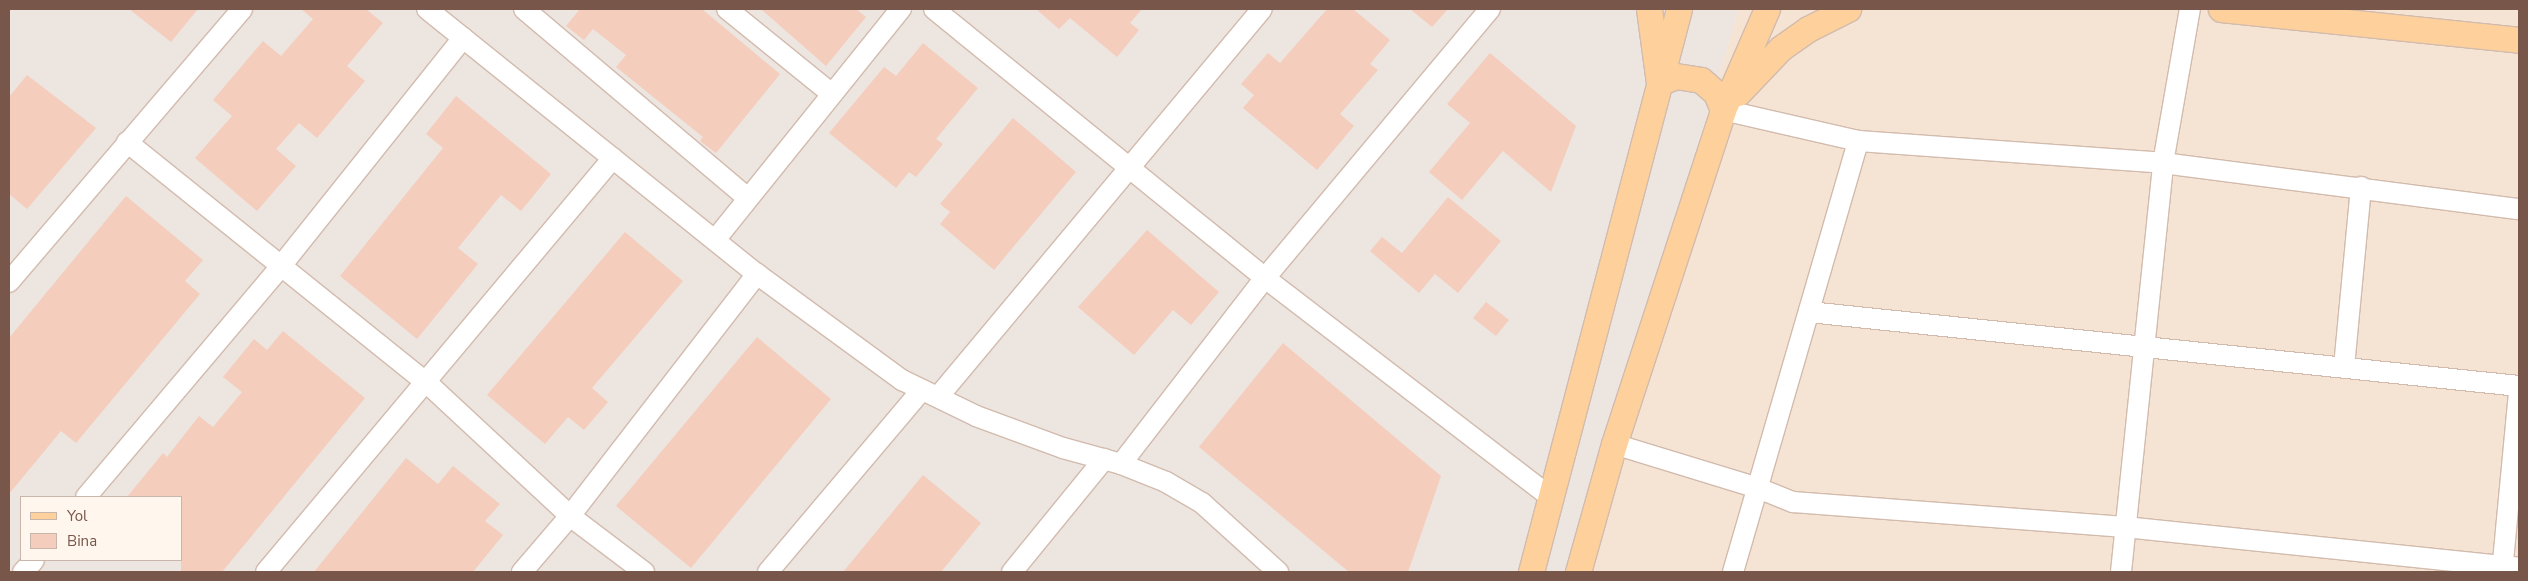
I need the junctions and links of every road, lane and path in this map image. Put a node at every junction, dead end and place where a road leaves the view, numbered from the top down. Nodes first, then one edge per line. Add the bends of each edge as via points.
1 (242, 9) edge
2 (427, 9) edge
3 (524, 9) edge
4 (727, 9) edge
5 (901, 9) edge
6 (934, 9) edge
7 (1262, 9) edge
8 (1490, 9) edge
9 (1649, 9) edge
10 (1679, 9) edge
11 (1767, 9) edge
12 (1848, 9) edge
13 (2190, 9) edge
14 (2221, 9) edge
15 (462, 38) junction
16 (2519, 40) edge
17 (1659, 83) junction
18 (832, 94) junction
19 (1723, 110) junction
20 (1858, 141) junction
21 (127, 142) junction
22 (613, 158) junction
23 (2163, 163) junction
24 (1130, 166) junction
25 (2361, 187) junction
26 (748, 198) junction
27 (2519, 209) edge
28 (715, 240) junction
29 (281, 266) junction
30 (757, 274) junction
31 (1265, 278) junction
32 (9, 282) edge
33 (1809, 312) junction
34 (2144, 346) junction
35 (2344, 367) junction
36 (426, 382) junction
37 (2519, 386) edge
38 (930, 393) junction
39 (2519, 393) edge
40 (1614, 444) junction
41 (1113, 461) junction
42 (1758, 488) junction
43 (87, 496) edge
44 (1550, 497) junction
45 (570, 516) junction
46 (2125, 527) junction
47 (33, 561) edge
48 (2508, 569) edge
49 (23, 572) edge
50 (266, 572) edge
51 (522, 572) edge
52 (644, 572) edge
53 (768, 572) edge
54 (1012, 572) edge
55 (1278, 572) edge
56 (1531, 572) edge
57 (1578, 572) edge
58 (1733, 572) edge
59 (2121, 572) edge

1 - 21 street
2 - 15 street
3 - 26 street
4 - 18 street
5 - 18 street
6 - 24 street
7 - 24 street
8 - 31 street
9 - 17 main road
10 - 17 main road
11 - 19 main road
12 - 19 main road via 1808,29 1781,48
13 - 23 street
14 - 16 main road
15 - 22 street
15 - 29 street
17 - 19 main road via 1676,76 1701,80 1716,93
17 - 44 main road
18 - 26 street
19 - 20 street
19 - 40 main road
20 - 23 street
20 - 33 street
21 - 29 street
21 - 32 street
22 - 28 street
22 - 36 street
23 - 25 street
23 - 34 street
24 - 31 street
24 - 38 street
25 - 27 street
25 - 35 street
26 - 28 street
28 - 30 street
29 - 36 street
29 - 43 street
30 - 38 street via 902,380
30 - 45 street
31 - 41 street
31 - 44 street
33 - 34 street
33 - 42 street
34 - 35 street
34 - 46 street
35 - 37 street
36 - 45 street
36 - 50 street
38 - 41 street via 976,416
38 - 53 street
39 - 48 street
40 - 42 street
40 - 57 main road
41 - 54 street
41 - 55 street via 1202,503
42 - 46 street via 1793,502
42 - 58 street
44 - 56 main road
45 - 51 street
45 - 52 street
46 - 48 street
46 - 59 street
47 - 49 street

